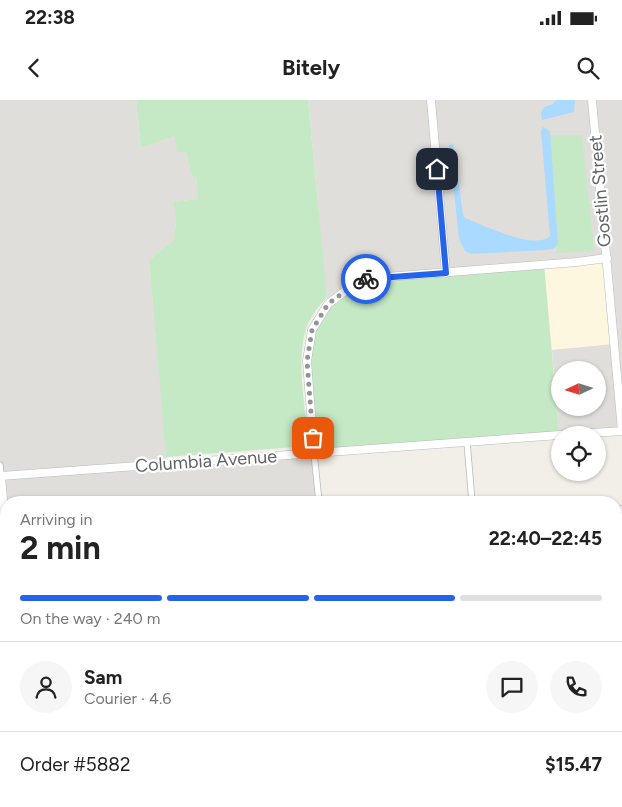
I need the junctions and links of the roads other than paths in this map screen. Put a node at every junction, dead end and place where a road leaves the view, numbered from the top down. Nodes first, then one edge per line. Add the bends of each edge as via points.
1 (431, 100) edge
2 (592, 100) edge
3 (607, 258) junction
4 (446, 273) junction
5 (622, 431) edge
6 (606, 432) edge
7 (551, 436) edge
8 (467, 442) junction
9 (314, 453) junction
10 (0, 465) edge
11 (1, 476) edge
12 (3, 496) edge
13 (318, 496) edge
14 (472, 496) edge

1 - 4 street
2 - 3 street, Gostlin Street
3 - 4 street
3 - 5 street, Gostlin Street
4 - 9 street via 361,279 328,304 312,330 307,361
5 - 6 street, Columbia Avenue
7 - 8 street, Columbia Avenue
8 - 9 street, Columbia Avenue
8 - 14 street
9 - 11 street, Columbia Avenue
9 - 13 street
10 - 11 street
11 - 12 street

